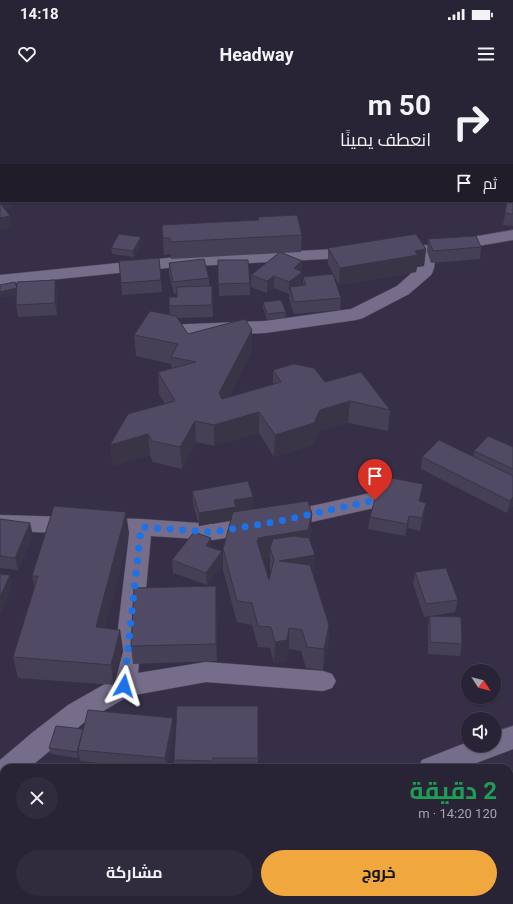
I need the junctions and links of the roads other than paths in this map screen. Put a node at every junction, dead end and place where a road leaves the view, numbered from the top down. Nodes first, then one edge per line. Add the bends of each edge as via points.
1 (513, 235) edge
2 (377, 252) edge
3 (0, 280) edge
4 (167, 331) edge
5 (375, 500) edge
6 (0, 523) edge
7 (141, 527) junction
8 (323, 681) dead end
9 (124, 686) junction
10 (513, 737) edge
11 (501, 742) edge
12 (474, 752) edge
13 (15, 764) edge
14 (443, 764) edge

1 - 4 street via 417,250 425,271 403,290 356,314 265,327
2 - 3 street via 177,262
5 - 7 street via 280,521 213,532
6 - 7 street
7 - 9 street
8 - 9 street via 206,672
9 - 13 street via 78,713
10 - 11 street
12 - 14 street

